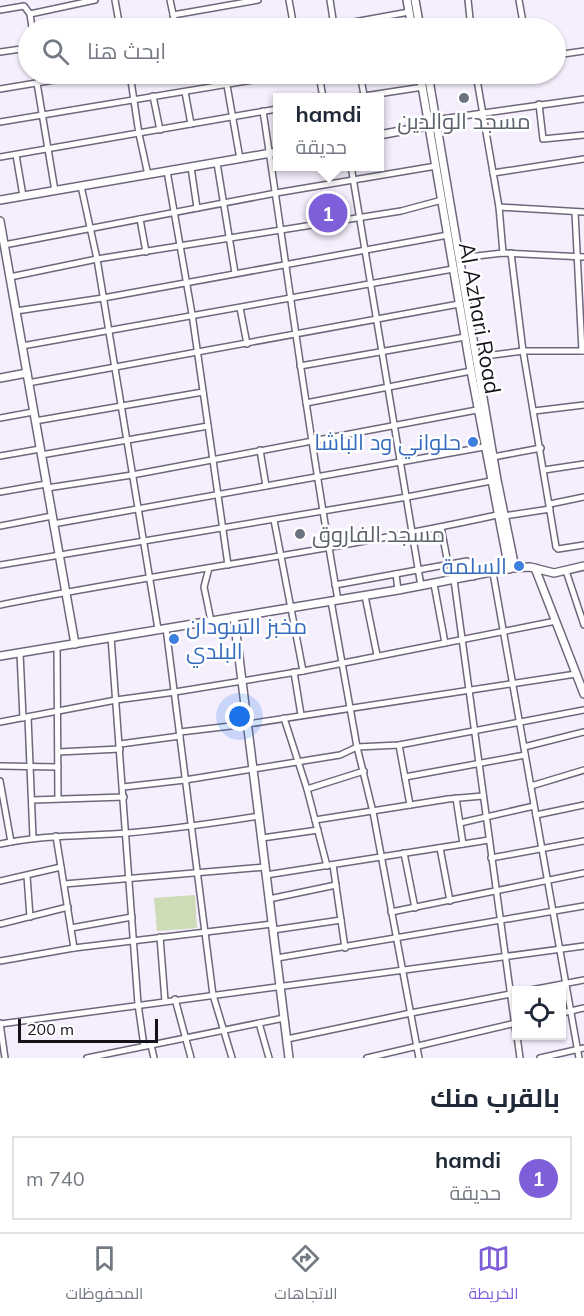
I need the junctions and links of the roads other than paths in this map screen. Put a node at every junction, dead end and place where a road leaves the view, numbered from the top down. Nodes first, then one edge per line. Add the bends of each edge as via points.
1 (95, 0) edge
2 (115, 0) edge
3 (170, 0) edge
4 (258, 0) edge
5 (289, 0) edge
6 (330, 0) edge
7 (407, 0) edge
8 (415, 0) edge
9 (469, 0) edge
10 (519, 0) edge
11 (23, 3) edge
12 (0, 10) edge
13 (410, 12) junction
14 (30, 14) junction
15 (173, 15) junction
16 (31, 18) edge
17 (118, 18) edge
18 (174, 18) edge
19 (292, 18) edge
20 (333, 18) edge
21 (377, 18) edge
22 (411, 18) edge
23 (418, 18) edge
24 (470, 18) edge
25 (522, 18) edge
26 (18, 49) edge
27 (584, 51) edge
28 (0, 52) edge
29 (566, 53) edge
30 (30, 84) edge
31 (37, 84) edge
32 (132, 84) edge
33 (227, 84) joint
34 (422, 84) edge
35 (429, 84) edge
36 (477, 84) edge
37 (423, 87) junction
38 (0, 88) edge
39 (185, 92) junction
40 (379, 93) edge
41 (153, 96) junction
42 (584, 99) edge
43 (134, 100) junction
44 (539, 104) junction
45 (273, 110) edge
46 (263, 111) junction
47 (481, 113) junction
48 (42, 115) junction
49 (232, 116) junction
50 (0, 122) edge
51 (432, 123) junction
52 (191, 124) junction
53 (160, 130) junction
54 (139, 134) junction
55 (384, 134) edge
56 (584, 135) edge
57 (48, 149) junction
58 (273, 153) edge
59 (16, 155) junction
60 (0, 157) edge
61 (240, 159) junction
62 (584, 159) edge
63 (217, 163) junction
64 (436, 166) junction
65 (190, 167) junction
66 (167, 171) junction
67 (274, 171) edge
68 (352, 171) edge
69 (493, 173) junction
70 (148, 175) junction
71 (354, 181) junction
72 (81, 186) junction
73 (55, 191) junction
74 (276, 194) junction
75 (22, 196) junction
76 (0, 200) edge
77 (442, 200) junction
78 (223, 203) junction
79 (499, 207) junction
80 (197, 208) junction
81 (174, 212) junction
82 (575, 212) junction
83 (584, 212) edge
84 (360, 216) junction
85 (140, 219) junction
86 (0, 221) edge
87 (89, 229) junction
88 (279, 229) junction
89 (448, 235) junction
90 (230, 238) junction
91 (4, 244) junction
92 (181, 246) junction
93 (365, 250) junction
94 (146, 252) junction
95 (503, 253) junction
96 (511, 253) junction
97 (581, 257) edge
98 (459, 258) junction
99 (97, 259) junction
100 (285, 264) junction
101 (453, 269) junction
102 (235, 273) junction
103 (10, 277) junction
104 (187, 282) junction
105 (371, 285) junction
106 (103, 297) junction
107 (290, 300) junction
108 (459, 304) junction
109 (240, 308) junction
110 (16, 310) junction
111 (192, 314) junction
112 (377, 318) junction
113 (108, 330) junction
114 (296, 334) junction
115 (465, 336) junction
116 (247, 344) junction
117 (22, 346) junction
118 (523, 351) junction
119 (583, 351) edge
120 (197, 352) junction
121 (382, 353) junction
122 (477, 357) junction
123 (114, 366) junction
124 (300, 366) junction
125 (471, 371) junction
126 (27, 373) junction
127 (0, 378) edge
128 (28, 383) junction
129 (388, 388) junction
130 (203, 392) junction
131 (306, 403) junction
132 (120, 405) junction
133 (584, 405) edge
134 (482, 409) junction
135 (534, 411) junction
136 (33, 412) junction
137 (0, 418) edge
138 (35, 421) junction
139 (208, 426) junction
140 (395, 427) junction
141 (126, 441) junction
142 (312, 441) junction
143 (484, 447) junction
144 (541, 448) junction
145 (260, 450) junction
146 (41, 452) junction
147 (0, 456) edge
148 (493, 457) junction
149 (213, 459) junction
150 (401, 462) junction
151 (584, 464) edge
152 (544, 470) junction
153 (132, 475) junction
154 (318, 477) junction
155 (491, 481) junction
156 (47, 486) junction
157 (266, 486) junction
158 (0, 492) edge
159 (218, 494) junction
160 (407, 497) junction
161 (584, 497) edge
162 (550, 506) junction
163 (138, 507) junction
164 (324, 512) junction
165 (500, 516) junction
166 (53, 520) junction
167 (274, 520) junction
168 (0, 526) edge
169 (441, 527) junction
170 (224, 528) junction
171 (413, 533) junction
172 (145, 541) junction
173 (584, 544) edge
174 (328, 547) junction
175 (280, 555) junction
176 (59, 556) junction
177 (448, 564) junction
178 (0, 565) edge
179 (228, 565) junction
180 (584, 566) edge
181 (209, 568) junction
182 (512, 568) junction
183 (535, 568) junction
184 (419, 570) junction
185 (566, 572) junction
186 (493, 573) junction
187 (396, 574) junction
188 (150, 577) junction
189 (472, 577) junction
190 (454, 580) junction
191 (434, 584) junction
192 (335, 585) junction
193 (422, 586) junction
194 (398, 590) junction
195 (65, 592) junction
196 (365, 596) junction
197 (334, 601) junction
198 (581, 604) edge
199 (0, 605) edge
200 (292, 608) junction
201 (234, 617) junction
202 (211, 621) junction
203 (556, 621) junction
204 (584, 625) edge
205 (162, 629) junction
206 (504, 631) junction
207 (111, 637) junction
208 (462, 639) junction
209 (445, 643) junction
210 (75, 644) junction
211 (57, 647) junction
212 (20, 653) junction
213 (377, 655) junction
214 (0, 657) edge
215 (342, 663) junction
216 (303, 671) junction
217 (294, 672) junction
218 (576, 674) junction
219 (242, 681) junction
220 (513, 684) junction
221 (469, 691) junction
222 (175, 692) junction
223 (584, 694) edge
224 (116, 700) junction
225 (350, 709) junction
226 (584, 710) edge
227 (58, 712) junction
228 (301, 715) junction
229 (26, 718) junction
230 (284, 718) junction
231 (0, 722) edge
232 (519, 722) junction
233 (248, 724) junction
234 (475, 731) junction
235 (584, 732) edge
236 (180, 734) junction
237 (399, 745) junction
238 (120, 746) junction
239 (357, 747) junction
240 (524, 747) junction
241 (58, 752) junction
242 (525, 755) junction
243 (297, 761) junction
244 (478, 763) junction
245 (0, 766) edge
246 (31, 767) junction
247 (58, 767) junction
248 (253, 768) junction
249 (584, 770) edge
250 (364, 771) junction
251 (405, 777) junction
252 (186, 780) junction
253 (0, 781) edge
254 (531, 786) junction
255 (123, 787) junction
256 (307, 789) junction
257 (483, 796) junction
258 (124, 797) junction
259 (456, 798) junction
260 (58, 799) junction
261 (32, 800) junction
262 (2, 802) edge
263 (410, 805) junction
264 (584, 805) edge
265 (534, 806) junction
266 (373, 812) junction
267 (536, 815) junction
268 (259, 816) junction
269 (486, 817) junction
270 (315, 820) junction
271 (460, 823) junction
272 (192, 826) junction
273 (318, 830) junction
274 (127, 833) junction
275 (56, 836) junction
276 (33, 838) junction
277 (262, 838) junction
278 (489, 840) junction
279 (584, 841) edge
280 (11, 842) junction
281 (0, 844) edge
282 (463, 844) junction
283 (440, 848) junction
284 (541, 848) junction
285 (404, 853) junction
286 (381, 857) junction
287 (491, 858) junction
288 (330, 865) junction
289 (61, 867) junction
290 (266, 871) junction
291 (196, 873) junction
292 (584, 873) edge
293 (27, 876) junction
294 (129, 878) junction
295 (546, 880) junction
296 (0, 881) edge
297 (64, 884) junction
298 (336, 885) junction
299 (496, 891) junction
300 (269, 899) junction
301 (450, 901) junction
302 (584, 906) edge
303 (68, 907) junction
304 (415, 908) junction
305 (391, 912) junction
306 (552, 912) junction
307 (30, 917) junction
308 (132, 917) junction
309 (341, 920) junction
310 (500, 921) junction
311 (0, 924) edge
312 (273, 927) junction
313 (71, 928) junction
314 (204, 932) junction
315 (159, 937) junction
316 (397, 939) junction
317 (134, 940) junction
318 (584, 946) edge
319 (74, 948) junction
320 (345, 948) junction
321 (559, 950) junction
322 (505, 957) junction
323 (277, 958) junction
324 (0, 961) edge
325 (404, 970) junction
326 (584, 980) edge
327 (564, 984) junction
328 (280, 985) junction
329 (512, 986) edge
330 (553, 986) edge
331 (512, 994) edge
332 (213, 995) junction
333 (175, 999) junction
334 (165, 1001) junction
335 (138, 1004) junction
336 (584, 1008) edge
337 (566, 1012) edge
338 (569, 1012) junction
339 (411, 1013) junction
340 (284, 1018) junction
341 (259, 1023) junction
342 (0, 1024) edge
343 (512, 1024) edge
344 (223, 1029) junction
345 (185, 1037) junction
346 (287, 1039) junction
347 (518, 1040) edge
348 (147, 1046) junction
349 (417, 1046) junction
350 (584, 1048) edge
351 (577, 1050) junction
352 (103, 1056) edge
353 (5, 1058) edge
354 (87, 1058) edge
355 (154, 1058) edge
356 (191, 1058) edge
357 (231, 1058) edge
358 (269, 1058) edge
359 (289, 1058) edge
360 (367, 1058) edge
361 (419, 1058) edge
362 (520, 1058) edge
363 (540, 1058) edge
364 (579, 1058) edge

1 - 14 street
2 - 17 street
3 - 15 street
4 - 15 street
5 - 19 street
6 - 20 street
7 - 13 street
8 - 23 street
9 - 24 street
10 - 25 street
11 - 12 street
11 - 14 street
13 - 21 street
13 - 22 street
14 - 16 street
15 - 18 street
26 - 28 street
27 - 29 street
30 - 38 street
31 - 48 street
32 - 43 street
33 - 39 street
33 - 49 street
34 - 37 street, Al Azhari Road
35 - 51 street, Al Azhari Road
36 - 47 street
37 - 40 street
37 - 51 street, Al Azhari Road
39 - 41 street
39 - 52 street
41 - 43 street
41 - 53 street
42 - 44 street
43 - 48 street
43 - 54 street
44 - 47 street
44 - 56 street via 543,139
45 - 46 street
46 - 49 street
46 - 58 street
47 - 51 street
47 - 69 street
48 - 50 street
48 - 57 street
49 - 52 street
49 - 61 street
51 - 55 street
51 - 64 street, Al Azhari Road
51 - 98 street, Al Azhari Road
52 - 53 street
53 - 54 street
54 - 57 street
54 - 70 street
57 - 59 street
57 - 73 street
58 - 61 street
59 - 60 street
59 - 75 street
61 - 63 street
62 - 69 street
63 - 65 street
63 - 78 street
64 - 71 street
64 - 77 street, Al Azhari Road
65 - 66 street
65 - 80 street
66 - 70 street
66 - 81 street
67 - 74 street
68 - 71 street
69 - 79 street
70 - 72 street
71 - 74 street
71 - 84 street
72 - 73 street
72 - 87 street
73 - 75 street
74 - 78 street
74 - 88 street
75 - 76 street
77 - 84 street
77 - 89 street, Al Azhari Road
78 - 80 street
78 - 90 street
79 - 82 street
79 - 95 street
80 - 81 street
81 - 85 street
81 - 92 street
82 - 83 street
82 - 97 street
84 - 88 street
84 - 93 street
85 - 87 street
85 - 94 street
86 - 91 street
87 - 91 street
87 - 99 street
88 - 90 street
88 - 100 street
89 - 93 street
89 - 101 street, Al Azhari Road
90 - 92 street
90 - 102 street
91 - 103 street
92 - 94 street
92 - 104 street
93 - 100 street
93 - 105 street
94 - 99 street
95 - 96 street
95 - 98 street
96 - 97 street
96 - 118 street
97 - 119 street
98 - 122 street, Al Azhari Road
99 - 103 street
99 - 106 street
100 - 102 street
100 - 107 street
101 - 105 street
101 - 108 street, Al Azhari Road
102 - 104 street
103 - 110 street
104 - 106 street
104 - 111 street
105 - 107 street
105 - 112 street
106 - 110 street
106 - 113 street
107 - 109 street
107 - 114 street
108 - 112 street
108 - 115 street, Al Azhari Road
109 - 111 street
109 - 116 street
110 - 117 street
111 - 113 street
111 - 120 street
112 - 114 street
112 - 121 street
113 - 117 street
113 - 123 street
114 - 116 street
114 - 124 street
115 - 121 street
115 - 125 street, Al Azhari Road
116 - 120 street
117 - 126 street
118 - 119 street
118 - 122 street
118 - 135 street
120 - 123 street
120 - 130 street
121 - 124 street
121 - 129 street
122 - 134 street, Al Azhari Road
123 - 128 street
123 - 132 street
124 - 131 street
125 - 129 street
125 - 134 street, Al Azhari Road
126 - 127 street
126 - 128 street
128 - 136 street
129 - 131 street
129 - 140 street
130 - 132 street
130 - 139 street
131 - 142 street
132 - 138 street
132 - 141 street
133 - 135 street
134 - 140 street
134 - 143 street, Al Azhari Road
134 - 148 street, Al Azhari Road
135 - 144 street
136 - 137 street
136 - 138 street
138 - 146 street
139 - 141 street
139 - 149 street
140 - 142 street
140 - 150 street
141 - 146 street
141 - 153 street
142 - 145 street
142 - 154 street
143 - 150 street
143 - 155 street, Al Azhari Road
144 - 148 street
144 - 152 street
145 - 149 street
145 - 157 street
146 - 147 street
146 - 156 street
148 - 165 street, Al Azhari Road
149 - 153 street
149 - 159 street
150 - 154 street
150 - 160 street
151 - 152 street
152 - 162 street
153 - 156 street
153 - 163 street
154 - 157 street
154 - 164 street
155 - 160 street
155 - 165 street, Al Azhari Road
156 - 158 street
156 - 166 street
157 - 159 street
159 - 163 street
159 - 170 street
160 - 164 street
160 - 171 street
161 - 162 street
162 - 165 street
162 - 173 street via 557,548
163 - 166 street
163 - 172 street
164 - 167 street
164 - 174 street
165 - 169 street
165 - 182 street, Al Azhari Road
166 - 168 street
166 - 176 street
167 - 170 street
167 - 175 street
169 - 171 street
169 - 177 street
170 - 172 street
170 - 179 street
171 - 174 street
171 - 184 street
172 - 176 street
172 - 188 street
174 - 175 street
174 - 192 street
175 - 179 street
175 - 200 street
176 - 178 street
176 - 195 street
177 - 184 street
177 - 189 street via 468,561
179 - 181 street
180 - 185 street
181 - 188 street
181 - 202 street via 204,587
182 - 183 street
182 - 186 street
183 - 185 street
183 - 203 street
184 - 187 street
184 - 193 street
185 - 198 street
186 - 189 street
186 - 206 street
187 - 192 street
187 - 194 street
188 - 195 street
188 - 205 street
189 - 190 street
190 - 191 street
190 - 208 street
191 - 193 street
191 - 209 street
192 - 197 street
193 - 194 street
194 - 196 street
195 - 199 street
195 - 210 street
196 - 197 street
196 - 213 street
197 - 200 street
197 - 215 street
198 - 204 street
200 - 201 street
200 - 216 street
201 - 202 street
201 - 219 street
202 - 205 street
203 - 206 street
203 - 218 street
205 - 207 street
205 - 222 street
206 - 208 street
206 - 220 street
207 - 210 street
207 - 224 street
208 - 209 street
208 - 221 street
209 - 213 street
210 - 211 street
211 - 212 street
211 - 227 street
212 - 214 street
212 - 229 street
213 - 215 street
215 - 216 street
215 - 225 street
216 - 217 street
217 - 219 street
217 - 228 street
218 - 220 street
218 - 223 street
219 - 222 street
219 - 233 street
220 - 221 street
220 - 232 street
221 - 225 street
221 - 234 street
222 - 224 street
222 - 236 street
224 - 227 street
224 - 238 street
225 - 228 street
225 - 239 street
226 - 232 street
227 - 229 street
227 - 241 street
228 - 230 street
229 - 231 street
229 - 246 street
230 - 233 street
230 - 243 street
232 - 234 street
232 - 240 street
233 - 236 street
233 - 248 street
234 - 237 street
234 - 244 street
235 - 240 street
236 - 238 street
236 - 252 street
237 - 239 street
237 - 251 street
238 - 241 street
238 - 255 street
239 - 243 street via 340,755
239 - 250 street
240 - 242 street
241 - 247 street
242 - 244 street
242 - 254 street
243 - 248 street
243 - 256 street
244 - 251 street
244 - 257 street
245 - 246 street
246 - 247 street
246 - 261 street
247 - 260 street
248 - 252 street
248 - 268 street
249 - 254 street
250 - 256 street
250 - 266 street
251 - 263 street
252 - 255 street
252 - 272 street
253 - 262 street
254 - 265 street
255 - 258 street
256 - 270 street
257 - 259 street
257 - 269 street
258 - 260 street
258 - 274 street
259 - 263 street
259 - 271 street
260 - 261 street
261 - 276 street
262 - 280 street
263 - 266 street
264 - 267 street
265 - 267 street
265 - 269 street
266 - 270 street
266 - 286 street
267 - 284 street
268 - 272 street
268 - 277 street
269 - 271 street
269 - 278 street
270 - 273 street
271 - 282 street
272 - 274 street
272 - 291 street
273 - 277 street
273 - 288 street
274 - 275 street
274 - 294 street
275 - 276 street
275 - 289 street
276 - 280 street
277 - 290 street
278 - 282 street
278 - 287 street
279 - 284 street
280 - 281 street
282 - 283 street
283 - 285 street
283 - 301 street
284 - 287 street
284 - 295 street
285 - 286 street
285 - 304 street
286 - 288 street
286 - 305 street
287 - 299 street
288 - 290 street
288 - 298 street
289 - 293 street
289 - 297 street
290 - 291 street
290 - 300 street
291 - 294 street
291 - 314 street
292 - 295 street
293 - 296 street
293 - 307 street
294 - 297 street
294 - 308 street
295 - 299 street
295 - 306 street
297 - 303 street
298 - 300 street
298 - 309 street
299 - 301 street
299 - 310 street
300 - 312 street
301 - 304 street
302 - 306 street
303 - 307 street
303 - 313 street
304 - 305 street
305 - 316 street
306 - 310 street
306 - 321 street
307 - 311 street
308 - 313 street
308 - 317 street
309 - 312 street
309 - 320 street
310 - 316 street
310 - 322 street
312 - 314 street
312 - 323 street
313 - 319 street
314 - 315 street
314 - 332 street
315 - 317 street
315 - 334 street
316 - 320 street
316 - 325 street
317 - 319 street
317 - 335 street
318 - 321 street
319 - 324 street
320 - 323 street
321 - 322 street
321 - 327 street
322 - 325 street
322 - 329 street
323 - 328 street
325 - 328 street
325 - 339 street
326 - 327 street
327 - 330 street
327 - 338 street
328 - 332 street
328 - 340 street
331 - 339 street
332 - 333 street
332 - 344 street
333 - 334 street
333 - 345 street
334 - 335 street
335 - 342 street
335 - 348 street
336 - 338 street
337 - 338 street
338 - 351 street
339 - 346 street
339 - 349 street
340 - 341 street
340 - 346 street
341 - 344 street
341 - 358 street
342 - 353 street
343 - 349 street
344 - 345 street
344 - 357 street
345 - 348 street
345 - 356 street
346 - 359 street
347 - 362 street
348 - 352 street
348 - 355 street
349 - 360 street
349 - 361 street
350 - 351 street
351 - 363 street
351 - 364 street
352 - 354 street

